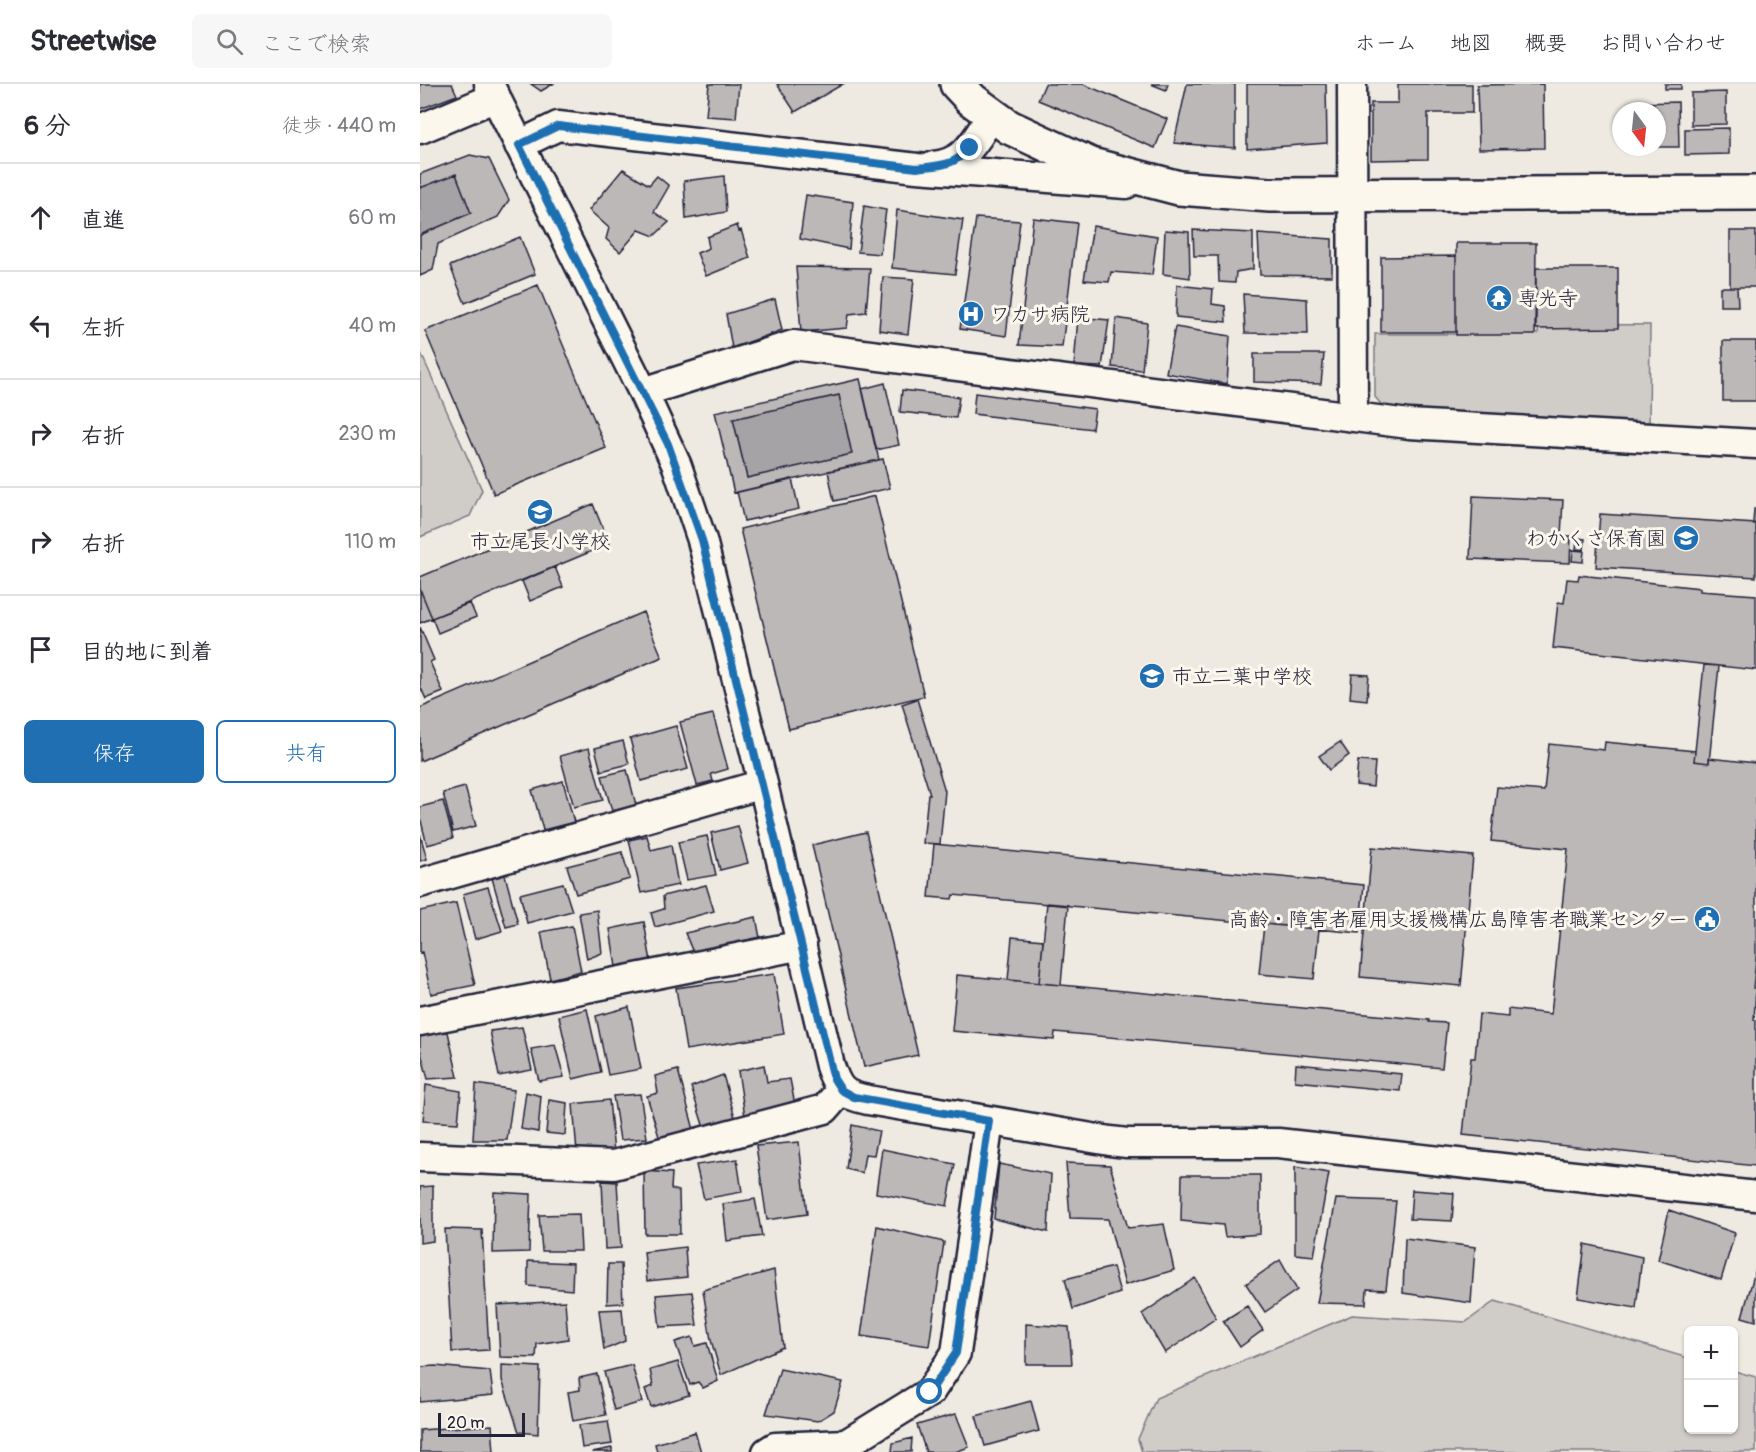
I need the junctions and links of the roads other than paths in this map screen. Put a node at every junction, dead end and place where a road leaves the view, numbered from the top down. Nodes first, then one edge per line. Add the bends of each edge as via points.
1 (957, 84) edge
2 (1352, 84) edge
3 (492, 91) edge
4 (993, 115) junction
5 (420, 129) edge
6 (519, 145) junction
7 (917, 168) junction
8 (1179, 188) junction
9 (1756, 193) edge
10 (1352, 194) junction
11 (644, 392) junction
12 (1353, 417) junction
13 (1756, 444) edge
14 (763, 784) junction
15 (420, 883) edge
16 (802, 945) junction
17 (420, 1021) edge
18 (841, 1090) junction
19 (989, 1121) junction
20 (420, 1157) edge
21 (1756, 1196) edge
22 (767, 1452) edge

1 - 4 street
2 - 10 street
3 - 5 street
3 - 6 street
4 - 7 street via 960,159 946,165
4 - 8 street via 1009,127 1091,165
6 - 7 street via 558,126
6 - 11 street
7 - 8 street
8 - 10 street via 1270,195
9 - 10 street
10 - 12 street
11 - 12 street via 793,345
11 - 14 street via 677,466 702,540
12 - 13 street via 1410,424
14 - 15 street
14 - 16 street
16 - 17 street
16 - 18 street via 830,1066
18 - 19 street via 861,1098
18 - 20 street via 825,1109 614,1165
19 - 21 street via 1127,1143 1278,1143
19 - 22 street via 956,1353 930,1392 846,1444 775,1447

